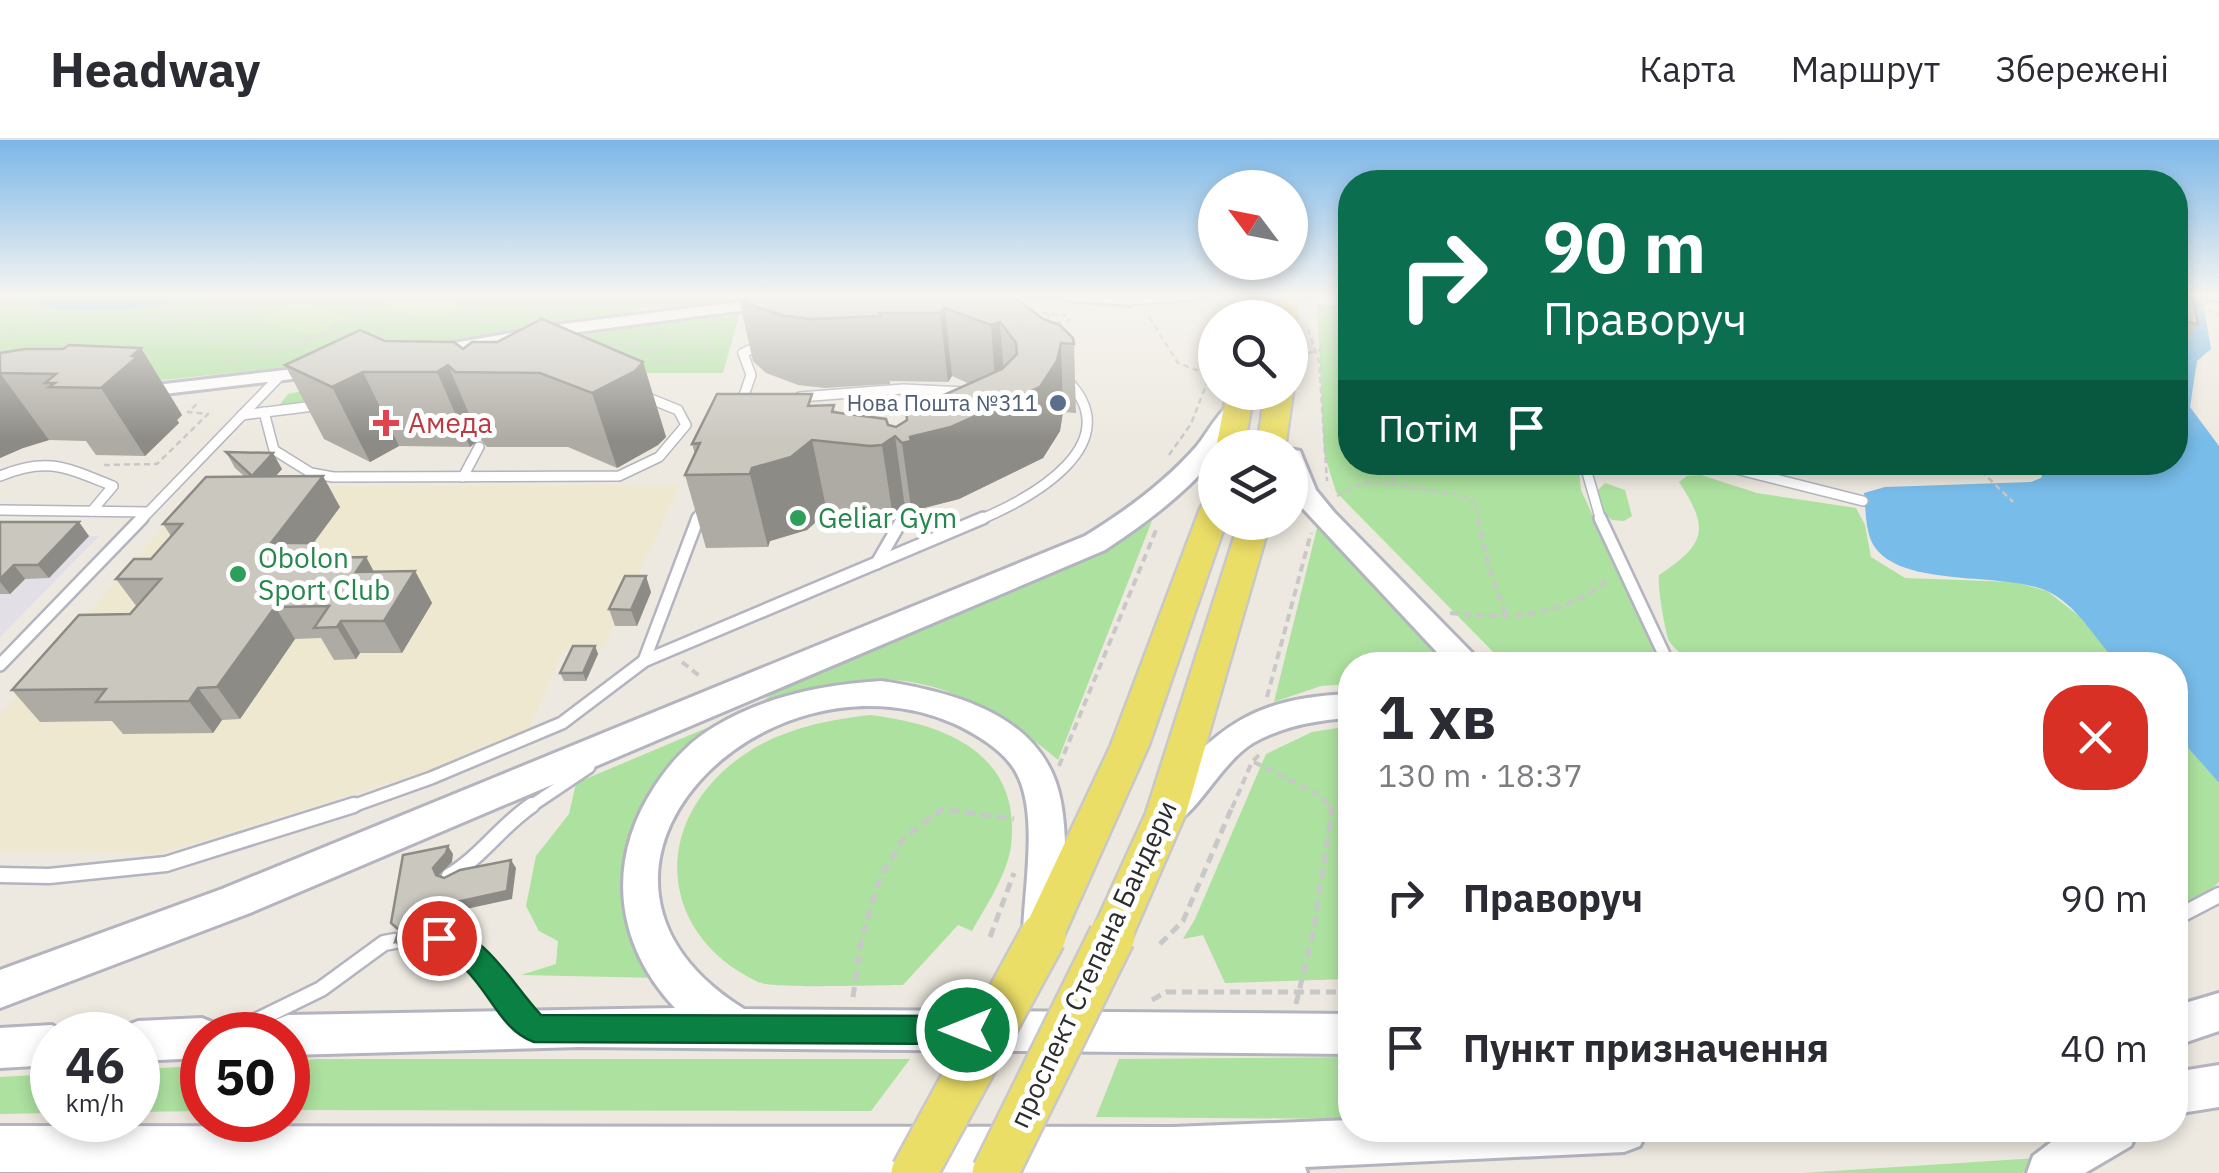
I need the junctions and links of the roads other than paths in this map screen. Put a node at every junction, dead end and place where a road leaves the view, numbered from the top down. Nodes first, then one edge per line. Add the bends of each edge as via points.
1 (486, 343) edge
2 (768, 343) edge
3 (414, 355) edge
4 (336, 368) edge
5 (1058, 373) edge
6 (278, 378) junction
7 (633, 392) edge
8 (123, 393) edge
9 (981, 396) edge
10 (762, 398) edge
11 (781, 398) edge
12 (742, 399) junction
13 (339, 403) edge
14 (1234, 410) edge
15 (264, 412) junction
16 (737, 413) edge
17 (242, 415) junction
18 (480, 447) dead end
19 (1586, 475) edge
20 (1760, 475) edge
21 (0, 476) edge
22 (462, 477) junction
23 (707, 494) edge
24 (1308, 495) edge
25 (1863, 501) dead end
26 (0, 510) edge
27 (92, 511) junction
28 (148, 512) junction
29 (904, 516) dead end
30 (1204, 540) edge
31 (1249, 540) edge
32 (877, 563) junction
33 (1457, 652) edge
34 (1663, 652) edge
35 (644, 661) junction
36 (0, 665) edge
37 (1338, 707) edge
38 (662, 726) junction
39 (1166, 813) junction
40 (0, 875) edge
41 (449, 876) edge
42 (2219, 895) edge
43 (2188, 911) edge
44 (1043, 936) junction
45 (392, 937) edge
46 (439, 938) dead end
47 (0, 989) edge
48 (273, 1012) edge
49 (2219, 1012) edge
50 (2188, 1022) edge
51 (534, 1028) junction
52 (737, 1028) junction
53 (310, 1034) edge
54 (1338, 1034) edge
55 (30, 1047) edge
56 (0, 1048) edge
57 (1353, 1142) edge
58 (2092, 1142) edge
59 (0, 1148) edge
60 (1173, 1150) junction
61 (431, 1152) junction
62 (384, 1173) edge
63 (914, 1173) edge
64 (995, 1173) edge
65 (1284, 1173) edge
66 (2050, 1173) edge

1 - 3 street
2 - 12 lane via 743,353 751,376
4 - 6 street
5 - 32 lane via 1076,386 1087,412 1081,450 1067,469 1017,504
6 - 8 street
6 - 17 lane
7 - 22 lane via 678,410 686,424 676,446 645,467 619,476
9 - 11 lane via 901,384 858,396
10 - 12 lane
12 - 16 lane
13 - 15 lane
14 - 38 main road via 1194,470 1095,543
15 - 17 lane
15 - 22 lane via 274,450 311,473
17 - 28 lane
18 - 22 lane
19 - 34 lane via 1620,566
20 - 25 lane
21 - 27 lane via 45,460 113,486
23 - 35 lane
24 - 33 main road via 1329,506
26 - 27 lane
27 - 28 lane
28 - 36 lane
29 - 32 lane
30 - 44 main road, проспект Степана Бандери via 1130,745
31 - 39 main road, проспект Степана Бандери
32 - 35 lane
35 - 40 lane via 562,723 300,824 166,864
37 - 39 main road via 1273,720 1216,752
38 - 41 lane via 516,816
38 - 47 main road via 236,901
39 - 64 main road, проспект Степана Бандери, bridge
42 - 43 lane
44 - 52 main road via 1038,779 1022,753 975,717 914,696 822,697 725,736 686,768 659,803 642,842 642,920 658,952 688,994
44 - 63 main road, проспект Степана Бандери, bridge
45 - 48 lane via 321,988
46 - 51 lane via 454,940 484,965
49 - 50 main road
51 - 52 main road
51 - 53 main road
52 - 54 main road
55 - 56 main road
57 - 60 main road
58 - 66 main road
59 - 61 main road
60 - 61 main road via 579,1159
60 - 65 main road
61 - 62 main road

